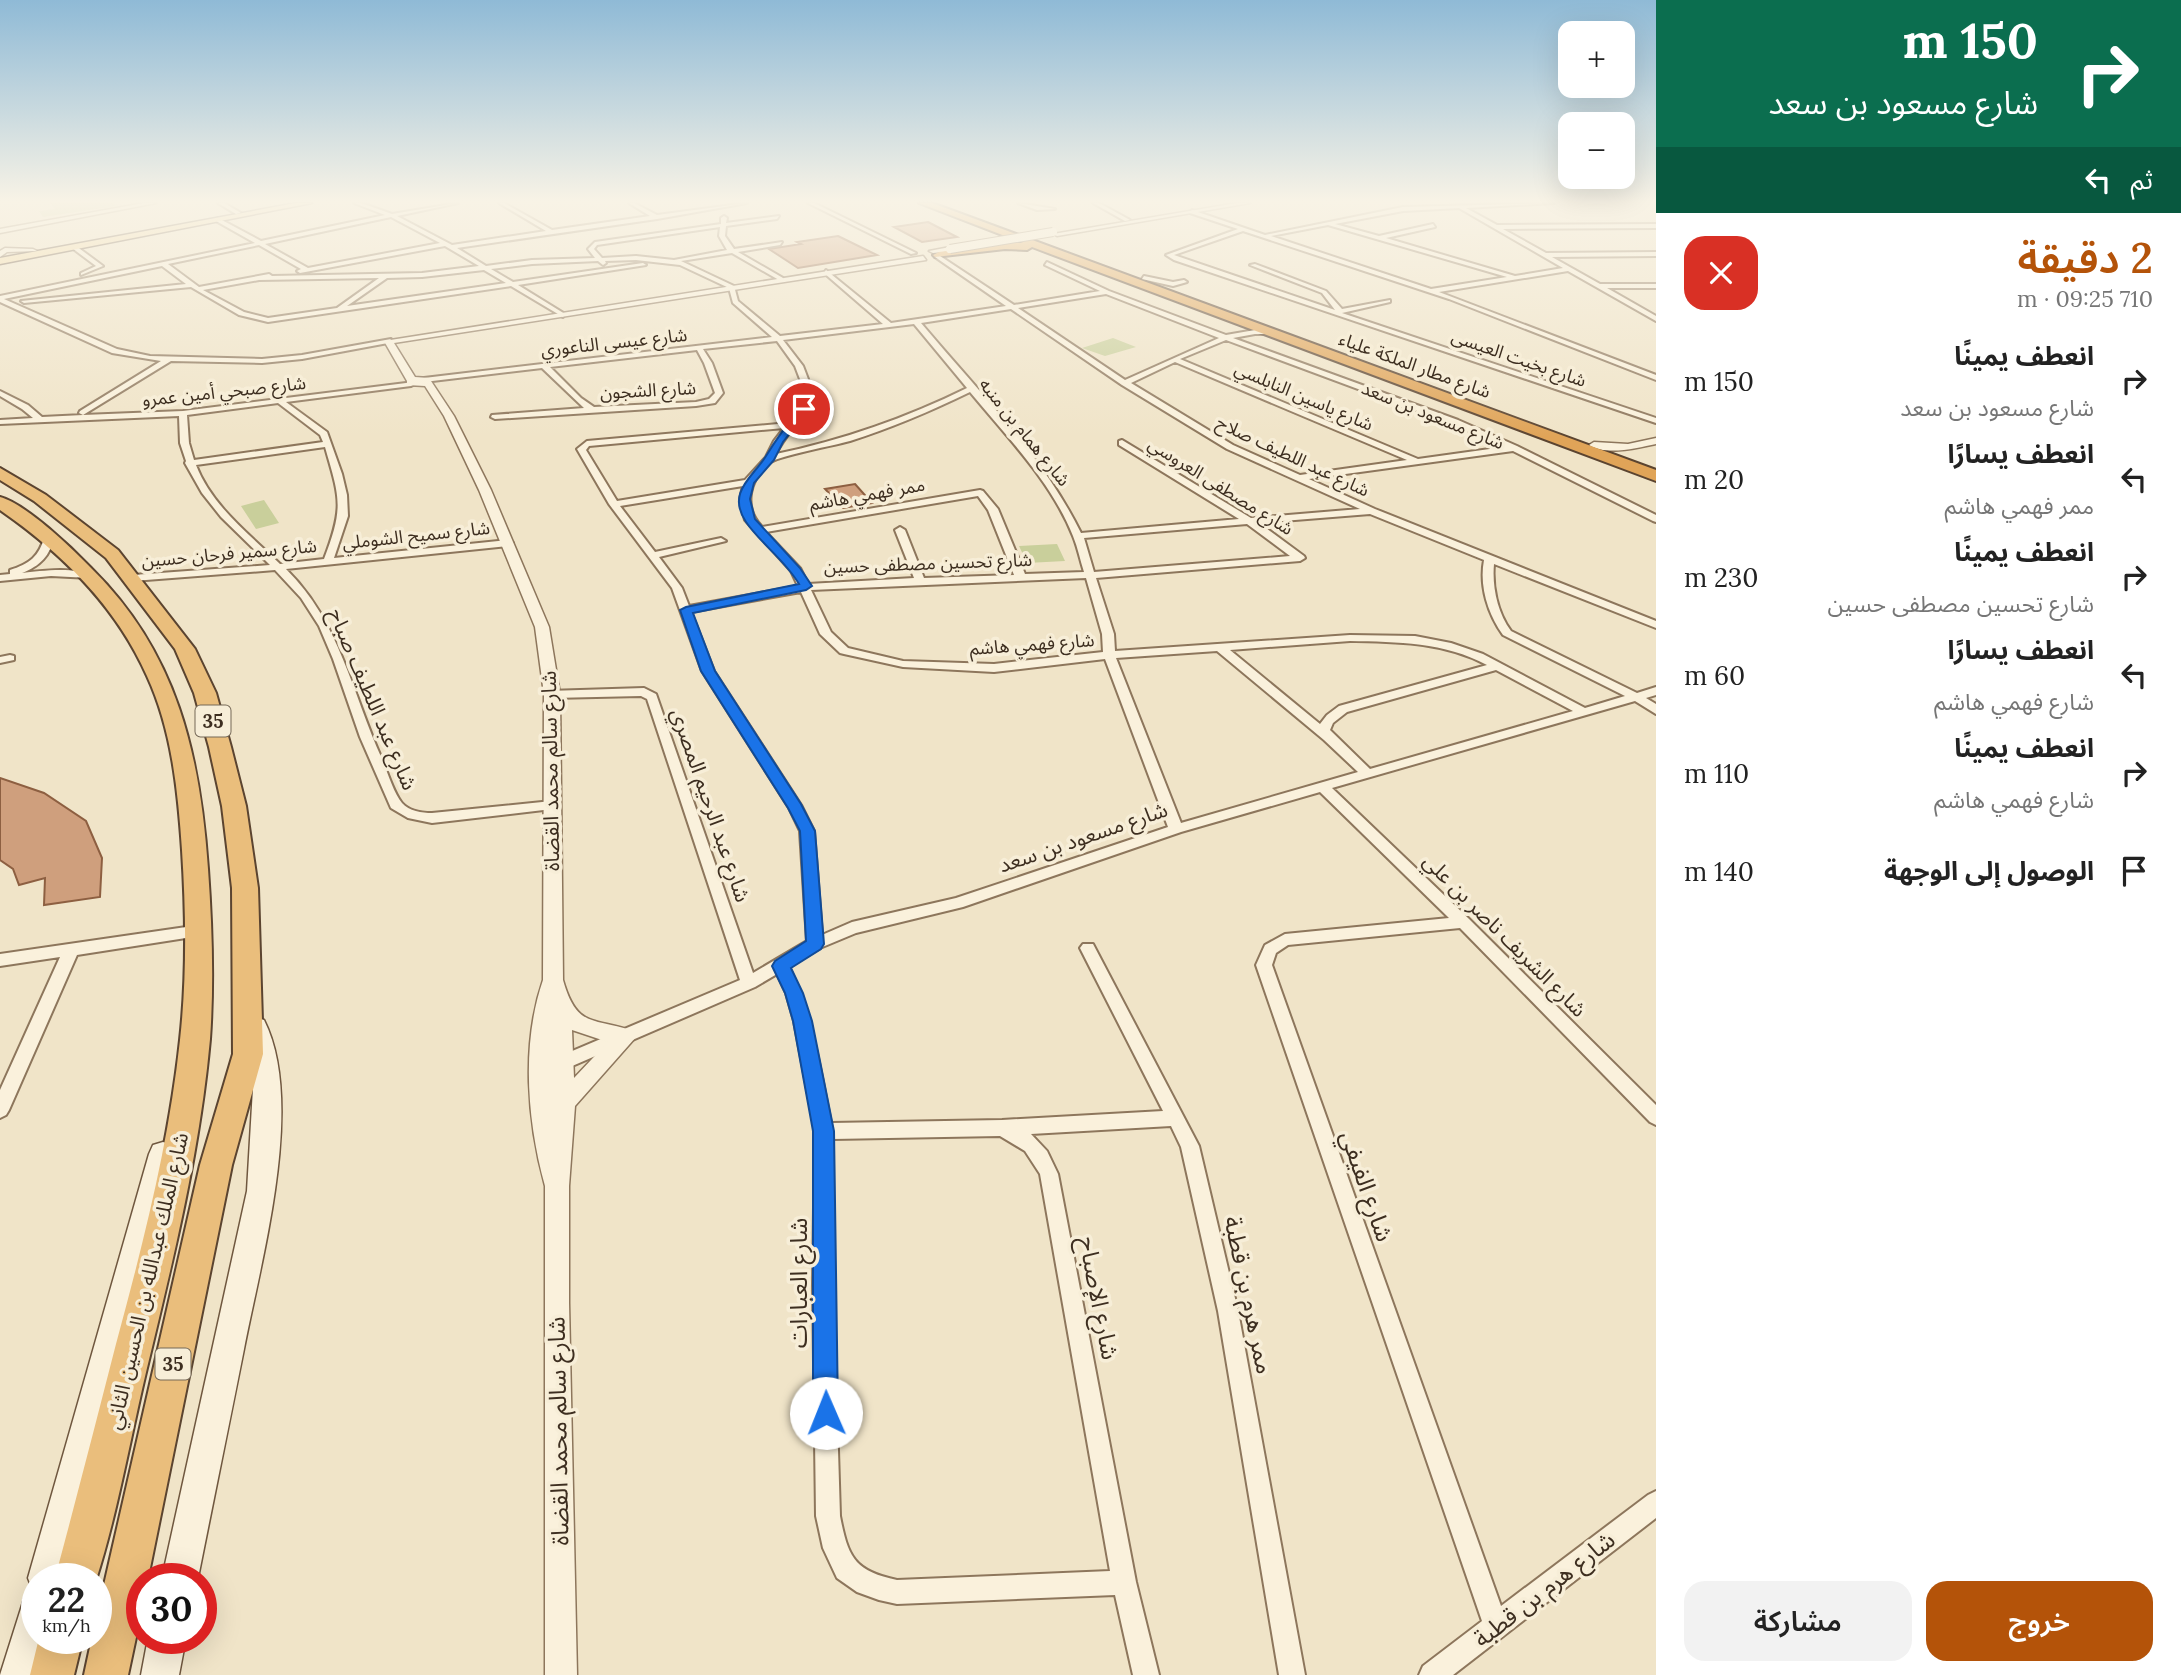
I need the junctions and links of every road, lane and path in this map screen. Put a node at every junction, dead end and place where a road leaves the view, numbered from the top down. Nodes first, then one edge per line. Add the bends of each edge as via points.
1 (56, 281) edge
2 (80, 281) edge
3 (188, 281) edge
4 (237, 281) edge
5 (378, 281) edge
6 (510, 281) edge
7 (542, 281) edge
8 (722, 281) edge
9 (768, 281) edge
10 (837, 281) edge
11 (972, 281) edge
12 (1083, 281) edge
13 (1140, 281) edge
14 (1157, 281) edge
15 (1159, 281) edge
16 (1241, 281) edge
17 (1254, 281) edge
18 (1296, 281) edge
19 (1400, 281) edge
20 (1488, 281) edge
21 (1590, 281) edge
22 (1246, 283) junction
23 (1173, 284) junction
24 (517, 285) junction
25 (1598, 286) junction
26 (1656, 286) edge
27 (51, 287) junction
28 (196, 287) junction
29 (732, 287) junction
30 (1185, 288) junction
31 (1430, 291) junction
32 (1107, 292) junction
33 (2, 300) edge
34 (1388, 301) dead end
35 (1011, 308) junction
36 (1337, 312) junction
37 (334, 313) junction
38 (562, 314) junction
39 (1656, 319) edge
40 (916, 322) junction
41 (889, 325) junction
42 (1243, 326) junction
43 (1273, 332) junction
44 (1224, 337) junction
45 (779, 339) junction
46 (394, 342) junction
47 (699, 348) junction
48 (169, 359) junction
49 (1177, 360) junction
50 (543, 365) junction
51 (1627, 366) junction
52 (1656, 366) edge
53 (1656, 378) edge
54 (419, 382) junction
55 (1125, 383) junction
56 (970, 389) junction
57 (0, 393) edge
58 (281, 402) junction
59 (592, 410) junction
60 (83, 413) dead end
61 (183, 413) junction
62 (495, 417) dead end
63 (40, 420) junction
64 (1656, 421) edge
65 (0, 422) edge
66 (790, 425) junction
67 (1656, 441) edge
68 (1122, 443) dead end
69 (328, 444) junction
70 (1594, 445) junction
71 (1636, 446) junction
72 (1514, 448) junction
73 (770, 458) junction
74 (1418, 462) junction
75 (1640, 462) junction
76 (189, 463) junction
77 (1656, 468) edge
78 (0, 473) edge
79 (1656, 476) edge
80 (1299, 478) junction
81 (748, 482) junction
82 (0, 502) edge
83 (614, 504) junction
84 (1372, 511) junction
85 (1656, 519) edge
86 (1249, 521) junction
87 (760, 530) junction
88 (900, 530) dead end
89 (1078, 536) junction
90 (48, 537) junction
91 (721, 541) dead end
92 (508, 542) junction
93 (654, 555) junction
94 (1490, 557) junction
95 (328, 562) junction
96 (279, 567) junction
97 (1090, 575) junction
98 (86, 576) junction
99 (0, 577) edge
100 (133, 578) junction
101 (1021, 578) junction
102 (920, 580) junction
103 (806, 586) junction
104 (686, 610) junction
105 (1656, 625) edge
106 (1219, 647) junction
107 (1109, 655) junction
108 (1497, 666) junction
109 (1656, 691) edge
110 (552, 694) junction
111 (1637, 697) junction
112 (1656, 710) edge
113 (1584, 712) junction
114 (1328, 737) junction
115 (1366, 773) junction
116 (1322, 786) junction
117 (552, 805) junction
118 (1176, 829) junction
119 (1463, 922) junction
120 (200, 931) junction
121 (815, 944) junction
122 (1088, 948) dead end
123 (71, 951) junction
124 (0, 960) edge
125 (781, 966) junction
126 (553, 979) junction
127 (748, 983) junction
128 (248, 1005) junction
129 (561, 1008) junction
130 (195, 1037) junction
131 (626, 1037) junction
132 (553, 1066) junction
133 (564, 1103) junction
134 (0, 1110) edge
135 (1656, 1117) edge
136 (1177, 1118) junction
137 (1002, 1128) junction
138 (824, 1131) junction
139 (557, 1186) junction
140 (1656, 1503) edge
141 (50, 1563) edge
142 (80, 1563) edge
143 (183, 1563) edge
144 (1124, 1582) junction
145 (1496, 1626) junction
146 (25, 1654) edge
147 (57, 1654) edge
148 (164, 1654) edge
149 (19, 1675) edge
150 (52, 1675) edge
151 (106, 1675) edge
152 (160, 1675) edge
153 (561, 1675) edge
154 (1146, 1675) edge
155 (1292, 1675) edge
156 (1432, 1675) edge

1 - 27 street
2 - 27 street
3 - 28 street
4 - 28 street
5 - 37 street
6 - 24 street
7 - 24 street
8 - 29 street
9 - 29 street
10 - 41 street
11 - 35 street, شارع عبد اللطيف صلاح
12 - 32 street, شارع مسعود بن سعد
13 - 42 highway, شارع مطار الملكة علياء
14 - 30 highway, شارع مطار الملكة علياء
15 - 23 street
16 - 22 street, شارع بخيت العيسى
17 - 22 street
18 - 36 street via 1325,292
19 - 31 street
20 - 31 street
21 - 25 street
22 - 36 street, شارع بخيت العيسى
23 - 30 street
23 - 30 street
24 - 37 street
24 - 38 street
25 - 26 street
25 - 39 street
27 - 33 street
28 - 33 street
28 - 37 street via 257,320
29 - 38 street
29 - 45 street via 735,302
30 - 70 highway, شارع مطار الملكة علياء
31 - 51 street
32 - 35 street, شارع عيسى الناعوري
32 - 44 street, شارع مسعود بن سعد
33 - 48 street via 115,351
34 - 36 street
35 - 40 street, شارع عيسى الناعوري
35 - 55 street, شارع عبد اللطيف صلاح
36 - 64 street, شارع بخيت العيسى
38 - 46 street
40 - 41 street, شارع عيسى الناعوري
40 - 56 street, شارع همام بن منبه
41 - 45 street, شارع عيسى الناعوري
42 - 43 highway, شارع مطار الملكة علياء
42 - 43 street
42 - 44 street
43 - 79 highway, شارع مطار الملكة علياء
44 - 49 street
44 - 72 street, شارع مسعود بن سعد via 1434,413
45 - 47 street, شارع عيسى الناعوري
45 - 66 street via 804,373 810,395
46 - 48 street via 262,361
46 - 54 street, شارع سالم محمد القضاة
47 - 50 street, شارع عيسى الناعوري
47 - 59 street, شارع الشجون via 719,393 712,401
48 - 60 street
49 - 55 street
49 - 74 street, شارع ياسين النابلسي
50 - 54 street, شارع عيسى الناعوري
50 - 59 street, شارع الشجون
51 - 52 street
51 - 53 street
54 - 58 street, شارع صبحي أمين عمرو
54 - 92 street, شارع سالم محمد القضاة via 449,416
55 - 80 street, شارع عبد اللطيف صلاح via 1230,447
56 - 73 street via 879,429
56 - 89 street, شارع همام بن منبه via 1045,477
57 - 63 street
58 - 61 street, شارع صبحي أمين عمرو
58 - 69 street via 324,434
59 - 62 street
61 - 63 street, شارع صبحي أمين عمرو
61 - 76 street, شارع عبد اللطيف صباح
63 - 65 street, شارع صبحي أمين عمرو
66 - 73 street
66 - 83 street via 583,445 581,449
67 - 71 street
68 - 86 street, شارع مصطفى العروسي
69 - 76 street
69 - 95 street via 343,512
70 - 71 street
70 - 75 highway, شارع مطار الملكة علياء
71 - 75 street
72 - 74 street
72 - 85 street, شارع مسعود بن سعد
73 - 81 street
74 - 80 street
75 - 77 highway, شارع مطار الملكة علياء
76 - 96 street, شارع عبد اللطيف صباح via 223,515
78 - 100 highway, شارع الملك عبدالله بن الحسين الثاني / 35 via 91,536
80 - 84 street, شارع عبد اللطيف صلاح
81 - 83 street
81 - 87 street, شارع فهمي هاشم via 746,510
82 - 90 highway, شارع الملك عبدالله بن الحسين الثاني / 35
83 - 93 street
84 - 86 street
84 - 94 street, شارع عبد اللطيف صلاح
86 - 89 street
86 - 97 street, شارع مصطفى العروسي via 1300,558
87 - 101 street, ممر فهمي هاشم via 980,493 997,517
87 - 103 street, شارع فهمي هاشم
88 - 102 street
89 - 97 street, شارع همام بن منبه
90 - 98 highway, شارع الملك عبدالله بن الحسين الثاني / 35
90 - 99 street via 47,551 39,561
91 - 93 street
92 - 95 street, شارع سميح الشوملي
92 - 110 street, شارع سالم محمد القضاة via 542,627
93 - 104 street
94 - 105 street, شارع عبد اللطيف صلاح
94 - 111 street via 1488,583 1507,634
95 - 96 street, شارع سمير فرحان حسين
96 - 100 street, شارع سمير فرحان حسين
96 - 117 street, شارع عبد اللطيف صباح via 331,637 364,731 396,805 405,813 432,818
97 - 101 street, شارع تحسين مصطفى حسين
97 - 107 street, شارع همام بن منبه via 1108,634
98 - 99 street
98 - 120 highway, شارع الملك عبدالله بن الحسين الثاني / 35 via 136,636 162,689 192,813
100 - 128 highway, شارع الملك عبدالله بن الحسين الثاني / 35 via 185,649 205,693 220,747 245,888
101 - 102 street, شارع تحسين مصطفى حسين
102 - 103 street, شارع تحسين مصطفى حسين
103 - 104 street, شارع تحسين مصطفى حسين
103 - 107 street, شارع فهمي هاشم via 833,643 844,651 880,661 994,668
104 - 121 street via 708,671 807,831
106 - 107 street, شارع فهمي هاشم
106 - 108 street, شارع فهمي هاشم via 1350,638 1415,639 1447,645
106 - 114 street
107 - 118 street, شارع همام بن منبه
108 - 113 street, شارع فهمي هاشم
108 - 114 street via 1343,709 1325,722
109 - 111 street, شارع مسعود بن سعد
110 - 117 street, شارع سالم محمد القضاة
110 - 127 street, شارع عبد الرحيم المصري via 645,692 652,697
111 - 112 street
111 - 113 street, شارع مسعود بن سعد
113 - 115 street, شارع مسعود بن سعد
114 - 115 street
115 - 116 street, شارع مسعود بن سعد
116 - 118 street, شارع مسعود بن سعد
116 - 119 street, شارع الشريف ناصر بن علي
117 - 126 street, شارع سالم محمد القضاة
118 - 121 street, شارع مسعود بن سعد via 958,903 852,928
119 - 135 street, شارع الشريف ناصر بن علي
119 - 145 street, شارع الفيفي via 1285,940 1270,949 1264,965
120 - 123 street
120 - 130 highway, شارع الملك عبدالله بن الحسين الثاني / 35
121 - 125 street, شارع مسعود بن سعد
122 - 136 street, ممر هرم بن قطبة
123 - 124 street
123 - 134 street
125 - 127 street, شارع مسعود بن سعد
125 - 138 street, شارع العبارات via 802,1021
126 - 129 street, شارع سالم محمد القضاة
126 - 132 street, شارع سالم محمد القضاة via 543,1014
127 - 131 street, شارع مسعود بن سعد
128 - 143 main road via 267,1072 261,1191
128 - 151 highway, شارع الملك عبدالله بن الحسين الثاني / 35 via 248,1054 216,1165
129 - 131 street via 588,1029
129 - 132 street, شارع سالم محمد القضاة
130 - 141 main road
130 - 142 highway, شارع الملك عبدالله بن الحسين الثاني / 35 via 173,1191
131 - 132 street, شارع مسعود بن سعد
131 - 133 street
132 - 133 street, شارع سالم محمد القضاة
132 - 139 street, شارع سالم محمد القضاة via 546,1141
133 - 139 street, شارع سالم محمد القضاة
136 - 137 street
136 - 155 street, ممر هرم بن قطبة via 1190,1146 1228,1311
137 - 138 street, شارع الإصباح
137 - 144 street, شارع الإصباح via 1027,1139 1049,1174
138 - 144 street, شارع العبارات via 827,1475 834,1552 850,1575 869,1588 897,1592
139 - 153 street, شارع سالم محمد القضاة
140 - 145 street, شارع هرم بن قطبة
144 - 154 street, شارع الإصباح
145 - 156 street, شارع هرم بن قطبة
146 - 149 main road
147 - 150 highway
148 - 152 main road

